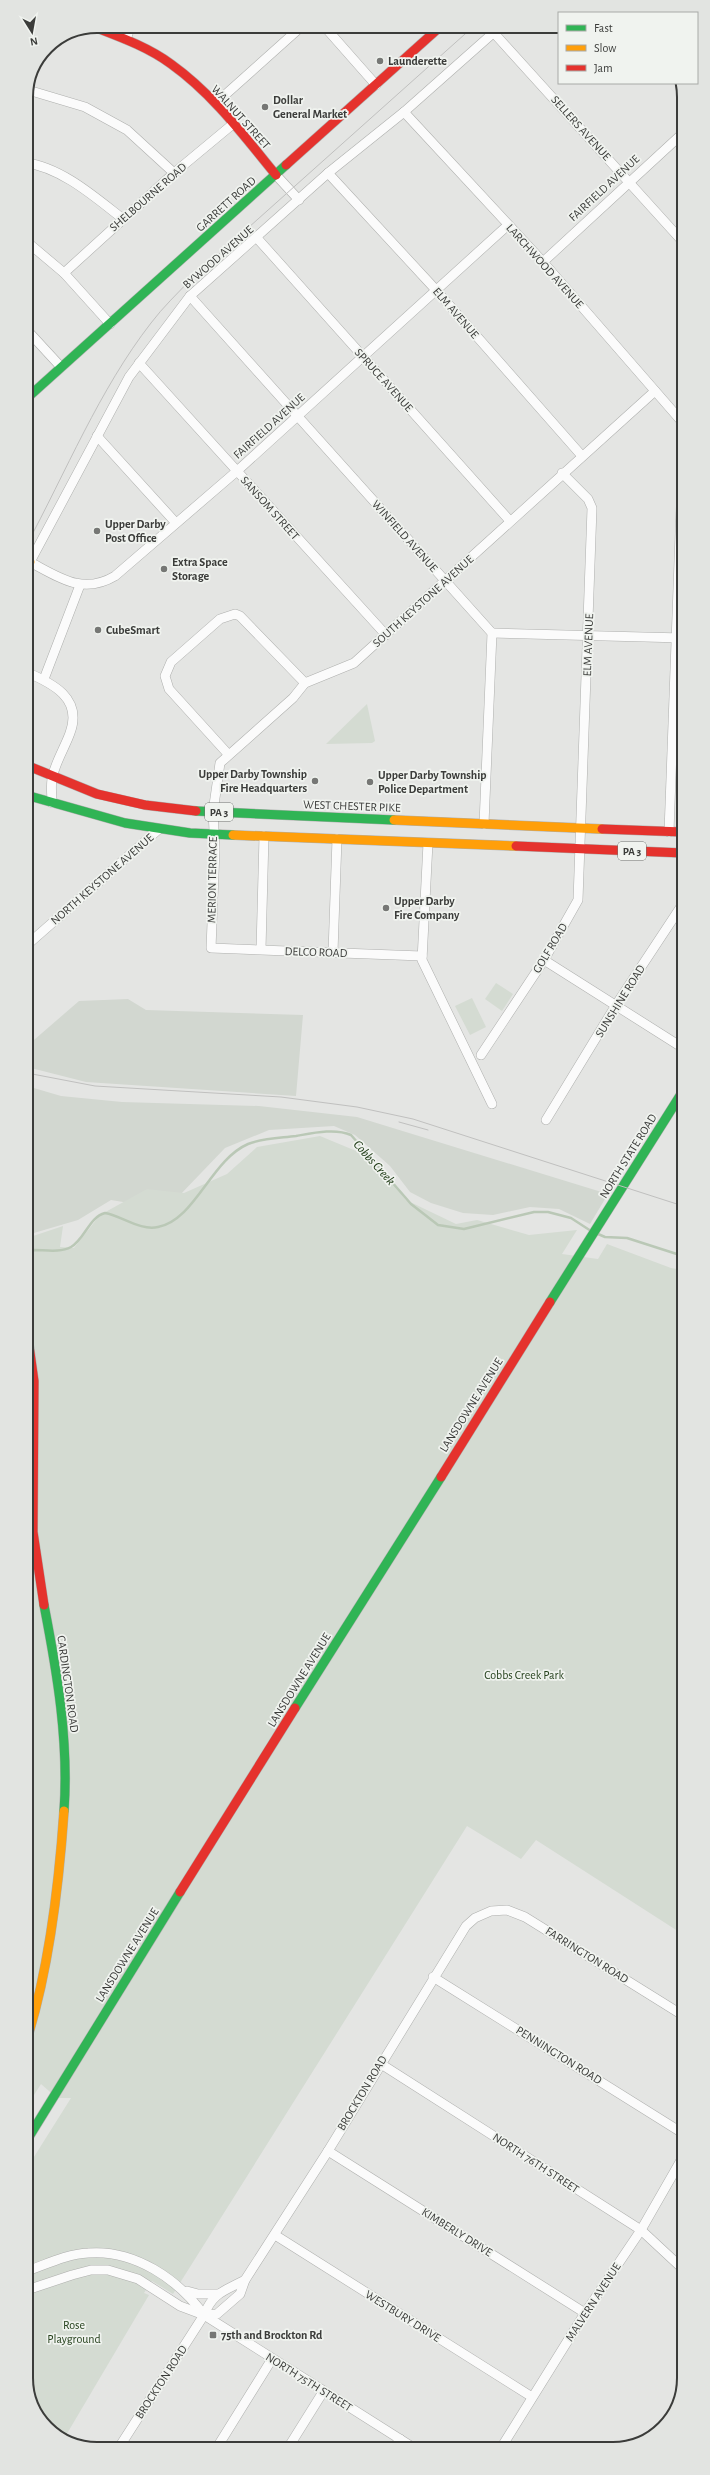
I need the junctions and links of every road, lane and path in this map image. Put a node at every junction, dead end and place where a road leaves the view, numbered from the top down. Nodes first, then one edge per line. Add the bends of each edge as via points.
1 (110, 33) edge
2 (128, 33) edge
3 (294, 33) edge
4 (330, 33) edge
5 (432, 33) edge
6 (494, 33) joint
7 (126, 39) junction
8 (376, 85) junction
9 (33, 92) edge
10 (216, 104) junction
11 (404, 112) junction
12 (233, 124) junction
13 (677, 138) edge
14 (33, 165) edge
15 (174, 173) junction
16 (328, 173) junction
17 (276, 175) junction
18 (629, 181) junction
19 (299, 200) junction
20 (123, 219) junction
21 (508, 225) junction
22 (677, 235) edge
23 (258, 238) junction
24 (33, 247) edge
25 (542, 262) junction
26 (64, 273) junction
27 (436, 290) junction
28 (190, 296) junction
29 (110, 324) junction
30 (33, 337) edge
31 (364, 357) junction
32 (139, 363) junction
33 (61, 367) junction
34 (655, 391) junction
35 (33, 393) edge
36 (297, 416) junction
37 (677, 416) edge
38 (97, 436) junction
39 (582, 456) junction
40 (237, 472) junction
41 (562, 473) junction
42 (510, 521) junction
43 (176, 523) junction
44 (33, 555) edge
45 (33, 566) edge
46 (445, 580) junction
47 (80, 585) junction
48 (492, 633) junction
49 (588, 634) junction
50 (386, 635) junction
51 (677, 638) edge
52 (33, 675) edge
53 (677, 677) edge
54 (44, 679) junction
55 (304, 683) junction
56 (228, 754) junction
57 (33, 768) edge
58 (52, 776) junction
59 (33, 797) edge
60 (52, 803) junction
61 (213, 812) junction
62 (484, 824) junction
63 (581, 828) junction
64 (159, 829) junction
65 (391, 831) junction
66 (669, 832) junction
67 (677, 832) edge
68 (213, 834) junction
69 (264, 836) junction
70 (337, 839) junction
71 (428, 843) junction
72 (580, 849) junction
73 (677, 853) edge
74 (677, 913) edge
75 (33, 939) edge
76 (211, 948) joint
77 (261, 949) junction
78 (333, 952) junction
79 (422, 956) junction
80 (544, 960) junction
81 (616, 1005) junction
82 (677, 1044) edge
83 (481, 1055) dead end
84 (492, 1104) dead end
85 (677, 1108) edge
86 (546, 1120) dead end
87 (594, 1234) joint
88 (33, 1377) edge
89 (33, 1529) edge
90 (33, 1529) edge
91 (485, 1913) joint
92 (433, 1977) junction
93 (677, 2012) edge
94 (33, 2022) edge
95 (381, 2064) junction
96 (33, 2130) edge
97 (677, 2130) edge
98 (328, 2151) junction
99 (677, 2167) edge
100 (641, 2230) junction
101 (275, 2235) junction
102 (677, 2263) edge
103 (33, 2269) edge
104 (245, 2280) junction
105 (33, 2288) edge
106 (182, 2290) junction
107 (217, 2294) junction
108 (585, 2313) junction
109 (204, 2315) junction
110 (272, 2359) junction
111 (323, 2392) junction
112 (532, 2397) junction
113 (400, 2439) junction
114 (122, 2442) edge
115 (220, 2442) edge
116 (292, 2442) edge
117 (398, 2442) edge
118 (405, 2442) edge
119 (505, 2442) edge

1 - 7 main road, WALNUT STREET
2 - 7 street
3 - 10 street
4 - 8 street
5 - 8 main road, GARRETT ROAD
6 - 11 street, BYWOOD AVENUE
6 - 18 street, SELLERS AVENUE
7 - 10 main road, WALNUT STREET via 171,64
8 - 17 main road, GARRETT ROAD
9 - 15 street via 85,107 127,130
10 - 12 main road, WALNUT STREET
11 - 16 street, BYWOOD AVENUE
11 - 21 street, LARCHWOOD AVENUE
12 - 15 street, SHELBOURNE ROAD
12 - 17 main road, WALNUT STREET
13 - 18 street, FAIRFIELD AVENUE
14 - 20 street via 58,174 91,194
15 - 20 street, SHELBOURNE ROAD
16 - 19 street, BYWOOD AVENUE
16 - 27 street, ELM AVENUE
17 - 19 street, WALNUT STREET
17 - 29 main road, GARRETT ROAD
18 - 22 street, SELLERS AVENUE
18 - 25 street, FAIRFIELD AVENUE
19 - 23 street, BYWOOD AVENUE
20 - 26 street, SHELBOURNE ROAD
21 - 25 street, LARCHWOOD AVENUE
21 - 27 street, FAIRFIELD AVENUE
23 - 28 street, BYWOOD AVENUE
23 - 31 street, SPRUCE AVENUE
24 - 26 street
25 - 34 street, LARCHWOOD AVENUE
26 - 29 street
27 - 31 street, FAIRFIELD AVENUE
27 - 39 street, ELM AVENUE
28 - 32 street, BYWOOD AVENUE
28 - 36 street, WINFIELD AVENUE
29 - 33 main road, GARRETT ROAD
30 - 33 street
31 - 36 street, FAIRFIELD AVENUE
31 - 42 street, SPRUCE AVENUE
32 - 38 street, BYWOOD AVENUE
32 - 40 street, SANSOM STREET
33 - 35 main road, GARRETT ROAD
34 - 37 street, LARCHWOOD AVENUE
34 - 39 street, SOUTH KEYSTONE AVENUE
36 - 40 street, FAIRFIELD AVENUE
36 - 46 street, WINFIELD AVENUE
38 - 43 street
38 - 44 street, BYWOOD AVENUE
39 - 41 street, SOUTH KEYSTONE AVENUE
40 - 43 street, FAIRFIELD AVENUE
40 - 50 street, SANSOM STREET
41 - 42 street, SOUTH KEYSTONE AVENUE
41 - 49 street, ELM AVENUE via 588,499 592,508
42 - 46 street, SOUTH KEYSTONE AVENUE
43 - 47 street, FAIRFIELD AVENUE via 115,576 97,585
45 - 47 street, FAIRFIELD AVENUE
46 - 48 street, WINFIELD AVENUE
46 - 50 street, SOUTH KEYSTONE AVENUE
47 - 54 street
48 - 49 street
48 - 62 street
49 - 51 street
49 - 63 street, ELM AVENUE
50 - 55 street, SOUTH KEYSTONE AVENUE via 354,663
52 - 54 street
53 - 66 street
54 - 58 street via 65,695 72,715 70,733
55 - 56 street via 294,698
55 - 56 street via 240,616 235,614 220,619 171,662 165,676 168,689
56 - 61 street via 220,763
57 - 58 main road, WEST CHESTER PIKE / PA 3
58 - 60 street
58 - 61 main road, WEST CHESTER PIKE / PA 3 via 97,794 118,799 169,809
59 - 60 main road, WEST CHESTER PIKE / PA 3
60 - 64 main road, WEST CHESTER PIKE / PA 3 via 108,819
61 - 65 main road, WEST CHESTER PIKE / PA 3
61 - 68 street, MERION TERRACE
62 - 63 main road, WEST CHESTER PIKE / PA 3
62 - 65 main road, WEST CHESTER PIKE / PA 3
63 - 66 main road, WEST CHESTER PIKE / PA 3
63 - 72 street, GOLF ROAD
64 - 68 main road, WEST CHESTER PIKE / PA 3
64 - 75 street, NORTH KEYSTONE AVENUE
65 - 70 main road, WEST CHESTER PIKE / PA 3
65 - 71 main road, WEST CHESTER PIKE / PA 3
66 - 67 main road, WEST CHESTER PIKE / PA 3
68 - 69 main road, WEST CHESTER PIKE / PA 3
68 - 76 street, MERION TERRACE via 215,849
69 - 70 main road, WEST CHESTER PIKE / PA 3
69 - 77 street
70 - 78 street
71 - 72 main road, WEST CHESTER PIKE / PA 3
71 - 79 street
72 - 73 main road, WEST CHESTER PIKE / PA 3
72 - 80 street, GOLF ROAD via 578,900
74 - 81 street, SUNSHINE ROAD
76 - 77 street, DELCO ROAD
77 - 78 street, DELCO ROAD
78 - 79 street, DELCO ROAD
79 - 84 street via 424,969
80 - 81 street
80 - 83 street, GOLF ROAD
81 - 82 street
81 - 86 street, SUNSHINE ROAD
85 - 87 main road, NORTH STATE ROAD
87 - 96 main road, LANSDOWNE AVENUE
88 - 90 main road, CARDINGTON ROAD
89 - 94 main road, CARDINGTON ROAD via 41,1597 52,1643 64,1736 65,1772 58,1869
91 - 92 street, BROCKTON ROAD via 466,1926
91 - 93 street, FARRINGTON ROAD via 507,1910 525,1917
92 - 95 street, BROCKTON ROAD
92 - 97 street, PENNINGTON ROAD
95 - 98 street, BROCKTON ROAD
95 - 100 street, NORTH 76TH STREET
98 - 101 street, BROCKTON ROAD
98 - 108 street, KIMBERLY DRIVE
99 - 100 street, MALVERN AVENUE
100 - 102 street, NORTH 76TH STREET
100 - 108 street, MALVERN AVENUE
101 - 104 street, BROCKTON ROAD
101 - 112 street, WESTBURY DRIVE
103 - 106 street, NORTH 75TH STREET via 69,2256 117,2254 162,2272
104 - 107 street, BROCKTON ROAD
104 - 109 street, BROCKTON ROAD via 240,2294 217,2314
105 - 109 street, NORTH 75TH STREET via 91,2270 108,2270 138,2279 180,2306
106 - 107 street, BROCKTON ROAD via 198,2294
106 - 109 street, NORTH 75TH STREET via 192,2298
107 - 109 street, BROCKTON ROAD
108 - 112 street, MALVERN AVENUE
109 - 110 street, NORTH 75TH STREET
109 - 114 street, BROCKTON ROAD
110 - 111 street, NORTH 75TH STREET
110 - 115 street
111 - 113 street, NORTH 75TH STREET
111 - 116 street
112 - 119 street, MALVERN AVENUE
113 - 117 street
113 - 118 street, NORTH 75TH STREET

